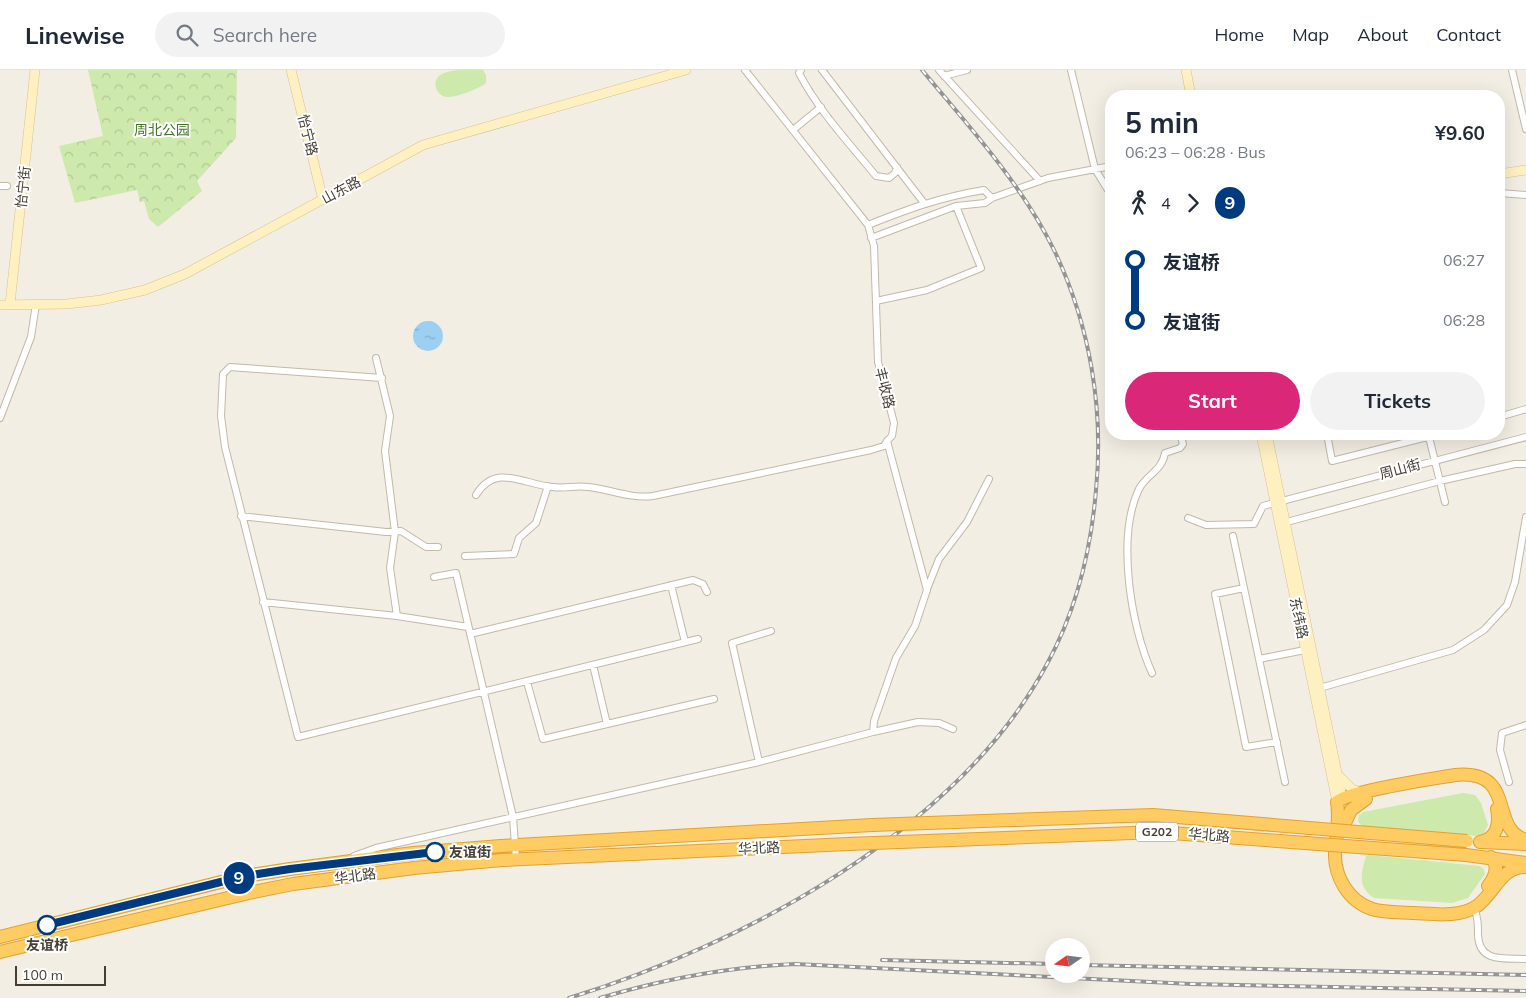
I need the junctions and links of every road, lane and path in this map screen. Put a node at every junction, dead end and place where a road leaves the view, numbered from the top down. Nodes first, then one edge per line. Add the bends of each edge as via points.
1 (35, 70) edge
2 (291, 70) edge
3 (686, 70) edge
4 (745, 70) edge
5 (801, 70) edge
6 (822, 70) edge
7 (939, 70) edge
8 (967, 70) edge
9 (1071, 70) edge
10 (1186, 70) edge
11 (1192, 70) edge
12 (1512, 70) edge
13 (944, 76) junction
14 (1190, 90) edge
15 (1196, 90) edge
16 (821, 107) junction
17 (1526, 128) edge
18 (792, 130) junction
19 (897, 167) junction
20 (1105, 167) edge
21 (1095, 169) junction
22 (1526, 170) edge
23 (1505, 173) edge
24 (1040, 181) junction
25 (1105, 185) edge
26 (1505, 194) edge
27 (1526, 195) edge
28 (992, 198) junction
29 (324, 200) junction
30 (924, 202) junction
31 (956, 206) junction
32 (868, 225) junction
33 (872, 238) junction
34 (876, 301) junction
35 (10, 304) junction
36 (36, 304) junction
37 (0, 305) edge
38 (376, 358) dead end
39 (382, 378) junction
40 (1526, 409) edge
41 (1505, 415) edge
42 (0, 418) edge
43 (1526, 437) edge
44 (1182, 440) edge
45 (1263, 440) edge
46 (1268, 440) edge
47 (1327, 440) edge
48 (1413, 440) edge
49 (1430, 440) edge
50 (887, 441) junction
51 (1434, 460) junction
52 (1526, 464) edge
53 (990, 478) dead end
54 (1440, 481) junction
55 (548, 486) junction
56 (476, 495) dead end
57 (1278, 501) junction
58 (1445, 502) dead end
59 (241, 516) junction
60 (1526, 517) edge
61 (1188, 518) dead end
62 (1282, 523) junction
63 (395, 532) junction
64 (1233, 536) dead end
65 (438, 547) dead end
66 (465, 556) dead end
67 (434, 577) dead end
68 (671, 585) junction
69 (1244, 588) junction
70 (927, 590) junction
71 (707, 592) dead end
72 (263, 602) junction
73 (397, 616) junction
74 (469, 631) junction
75 (771, 631) dead end
76 (698, 639) dead end
77 (685, 642) junction
78 (1308, 649) junction
79 (1259, 659) junction
80 (593, 665) junction
81 (1152, 673) dead end
82 (527, 682) junction
83 (1317, 688) junction
84 (484, 692) junction
85 (714, 700) dead end
86 (607, 724) junction
87 (1526, 725) edge
88 (953, 729) dead end
89 (873, 732) junction
90 (1277, 742) junction
91 (759, 762) junction
92 (1337, 773) junction
93 (1285, 782) dead end
94 (1509, 782) dead end
95 (1365, 796) junction
96 (1341, 801) junction
97 (513, 817) junction
98 (1345, 823) junction
99 (1526, 840) edge
100 (1473, 841) junction
101 (1526, 844) edge
102 (515, 846) junction
103 (1491, 857) junction
104 (516, 859) junction
105 (1526, 862) edge
106 (338, 863) junction
107 (1526, 867) edge
108 (1474, 908) junction
109 (0, 937) edge
110 (0, 952) edge
111 (1526, 959) edge

1 - 35 main road, 怡宁街
2 - 29 main road, 怡宁路
3 - 29 main road, 山东路 via 423,146
4 - 18 street, 丰收路
5 - 16 street via 799,73
6 - 19 street
7 - 13 street
8 - 13 street
9 - 21 street
10 - 14 main road
11 - 15 main road
12 - 17 street
13 - 24 street
16 - 18 street
16 - 19 street via 876,176 889,178
18 - 32 street, 丰收路
19 - 30 street
20 - 21 street
21 - 24 street
21 - 25 street
22 - 23 main road
24 - 28 street
26 - 27 street
28 - 30 street via 984,190
28 - 31 street
29 - 36 main road, 山东路 via 186,274 145,290 84,302
30 - 32 street
31 - 33 street
31 - 34 street via 981,268 927,290
32 - 33 street, 丰收路
33 - 34 street, 丰收路
34 - 50 street, 丰收路 via 878,362 894,423 892,436
35 - 36 main road, 山东路
35 - 37 main road, 山东路
36 - 42 street via 31,337
38 - 39 street
39 - 59 street via 226,370 222,374 221,416
39 - 63 street via 390,416 385,451
40 - 41 street
43 - 51 street, 周山街
44 - 81 street via 1180,448 1165,453 1163,463 1139,490 1126,553 1145,657
45 - 57 main road, 东纬路
46 - 57 main road, 东纬路
47 - 48 street via 1332,461
49 - 51 street
50 - 55 street via 884,446 871,450 642,498 585,486
50 - 70 street, 丰收路
51 - 54 street
51 - 57 street, 周山街
52 - 54 street, 周山街
53 - 70 street via 967,522 939,559
54 - 58 street
54 - 62 street, 周山街
55 - 56 street via 496,478 482,485
55 - 66 street via 536,523 519,538 514,554
57 - 61 street via 1263,506 1254,524 1206,525
57 - 62 main road, 东纬路
59 - 63 street
59 - 72 street
60 - 83 street via 1515,582 1507,605 1484,630 1453,650
62 - 78 main road, 东纬路
63 - 65 street via 401,531 426,547
63 - 73 street via 390,568
64 - 69 street
67 - 74 street via 456,573
68 - 71 street via 693,580 703,584
68 - 74 street
68 - 77 street
69 - 79 street
69 - 90 street via 1215,594 1246,747
70 - 89 street via 915,626 896,658 874,720
72 - 73 street
72 - 84 street via 298,737
73 - 74 street
74 - 84 street
75 - 91 street via 732,643
76 - 77 street
77 - 80 street
78 - 79 street
78 - 83 main road, 东纬路
79 - 90 street
80 - 82 street
80 - 86 street
82 - 84 street
82 - 86 street via 543,739
83 - 92 main road, 东纬路
83 - 96 main road, 东纬路
84 - 97 street
85 - 86 street
87 - 94 street via 1502,734 1500,750
88 - 89 street via 939,723 918,722
89 - 91 street
90 - 93 street
91 - 97 street
92 - 95 main road
92 - 96 main road, 东纬路
95 - 96 highway
95 - 98 highway via 1351,810
95 - 99 highway via 1455,775 1476,776 1489,782 1497,792 1510,830
95 - 100 highway via 1461,780 1474,781 1492,794 1498,814 1494,834 1490,838
96 - 98 highway
96 - 108 highway via 1337,869 1344,887 1358,902 1384,912 1450,914
97 - 102 street
97 - 106 street via 376,848
98 - 103 highway via 1341,853 1346,875 1358,893 1378,903 1449,908 1467,905 1477,899 1494,877 1496,863
100 - 101 highway, 华北路
100 - 102 highway, 华北路 / G202, bridge via 1153,815 872,825
102 - 104 street
102 - 106 highway, 华北路 / G202 via 413,853
103 - 104 highway, 华北路 / G202, bridge via 1158,832
103 - 105 highway, 华北路 / G202
104 - 110 highway, 华北路 / G202 via 293,884
106 - 109 highway, 华北路 / G202 via 245,876
107 - 108 highway via 1506,873
108 - 111 street via 1481,950 1492,956

